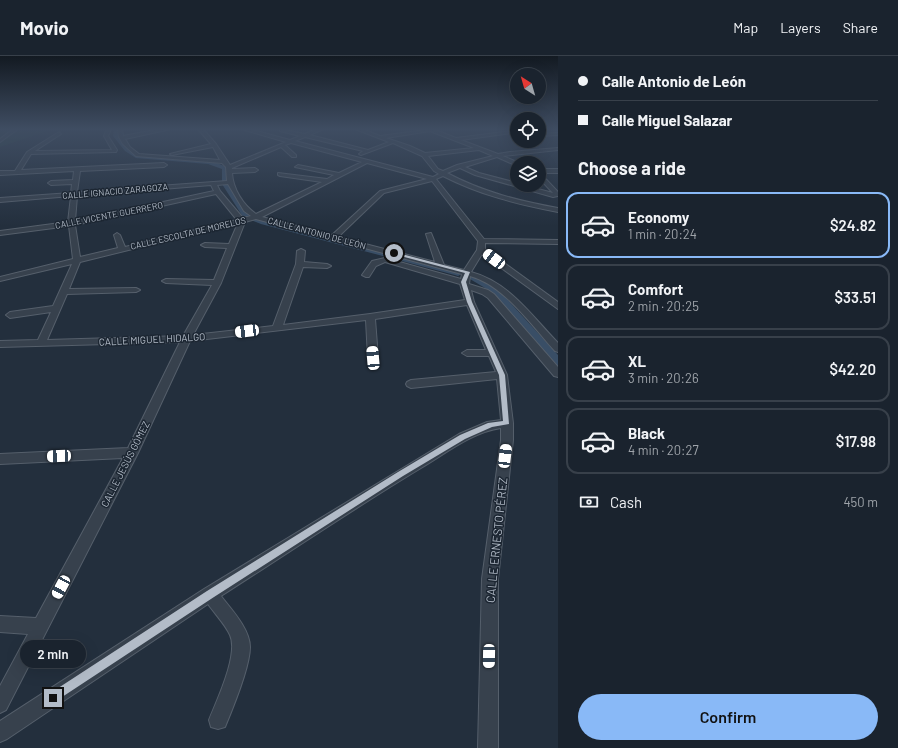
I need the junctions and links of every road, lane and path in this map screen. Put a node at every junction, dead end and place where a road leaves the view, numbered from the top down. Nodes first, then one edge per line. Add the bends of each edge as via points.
1 (24, 161) edge
2 (154, 161) edge
3 (208, 161) edge
4 (248, 161) edge
5 (367, 161) edge
6 (368, 161) edge
7 (429, 161) edge
8 (477, 161) edge
9 (224, 162) joint
10 (48, 163) dead end
11 (164, 165) dead end
12 (147, 166) junction
13 (459, 166) junction
14 (298, 167) dead end
15 (230, 169) junction
16 (77, 170) junction
17 (255, 170) dead end
18 (546, 170) edge
19 (558, 171) edge
20 (17, 172) junction
21 (43, 172) junction
22 (0, 173) edge
23 (280, 174) dead end
24 (441, 174) junction
25 (340, 175) junction
26 (433, 179) junction
27 (329, 181) junction
28 (76, 182) junction
29 (227, 182) junction
30 (546, 182) edge
31 (51, 183) dead end
32 (214, 183) junction
33 (510, 183) edge
34 (217, 192) junction
35 (545, 192) edge
36 (74, 194) junction
37 (0, 200) edge
38 (558, 210) edge
39 (249, 219) junction
40 (71, 224) junction
41 (0, 233) edge
42 (429, 234) dead end
43 (116, 235) dead end
44 (333, 238) junction
45 (482, 241) junction
46 (558, 242) edge
47 (205, 245) dead end
48 (233, 246) junction
49 (122, 249) junction
50 (481, 250) junction
51 (301, 251) dead end
52 (77, 260) junction
53 (300, 264) junction
54 (440, 265) junction
55 (327, 266) dead end
56 (366, 275) dead end
57 (0, 279) edge
58 (465, 279) junction
59 (166, 281) dead end
60 (217, 283) junction
61 (136, 290) dead end
62 (64, 292) junction
63 (470, 302) junction
64 (558, 306) edge
65 (58, 308) junction
66 (10, 315) dead end
67 (370, 317) junction
68 (277, 328) junction
69 (186, 339) junction
70 (42, 343) junction
71 (0, 344) edge
72 (558, 349) edge
73 (467, 353) dead end
74 (493, 353) junction
75 (373, 358) dead end
76 (558, 374) edge
77 (502, 375) junction
78 (411, 384) dead end
79 (507, 423) junction
80 (132, 453) junction
81 (0, 459) edge
82 (210, 594) junction
83 (0, 624) edge
84 (40, 628) junction
85 (0, 704) edge
86 (218, 720) dead end
87 (0, 732) edge
88 (488, 748) edge

1 - 20 street
2 - 12 street
3 - 9 street
4 - 15 street
5 - 25 street, CALLE ESCOLTA DE MORELOS
6 - 26 street
7 - 24 street
8 - 13 street
9 - 15 street
10 - 21 street
11 - 12 street
12 - 16 street
13 - 24 street
13 - 33 street
14 - 25 street
15 - 17 street
15 - 29 street
16 - 21 street
16 - 28 street
18 - 19 street
20 - 21 street
20 - 22 street
23 - 27 street
24 - 26 street
24 - 38 street via 469,187 526,204
25 - 27 street, CALLE ESCOLTA DE MORELOS
26 - 44 street via 382,192
26 - 45 street
27 - 39 street, CALLE ESCOLTA DE MORELOS
28 - 31 street
28 - 36 street
29 - 32 street, CALLE IGNACIO ZARAGOZA
29 - 39 street, CALLE ANTONIO DE LEÓN via 246,210
30 - 35 street via 557,194
32 - 34 street
32 - 36 street, CALLE IGNACIO ZARAGOZA
34 - 39 street
34 - 40 street, CALLE VICENTE GUERRERO
36 - 37 street, CALLE IGNACIO ZARAGOZA
36 - 40 street
39 - 44 street, CALLE ANTONIO DE LEÓN
39 - 48 street, CALLE JESÚS GÓMEZ
39 - 49 street, CALLE ESCOLTA DE MORELOS
40 - 41 street, CALLE VICENTE GUERRERO
40 - 52 street
42 - 54 street
43 - 49 street
44 - 54 street, CALLE ANTONIO DE LEÓN
45 - 46 street
45 - 50 street
47 - 48 street
48 - 60 street, CALLE JESÚS GÓMEZ
49 - 52 street, CALLE ESCOLTA DE MORELOS
50 - 58 street
50 - 64 street
51 - 53 street
52 - 57 street, CALLE ESCOLTA DE MORELOS
52 - 62 street
53 - 55 street
53 - 68 street
54 - 58 street, CALLE ANTONIO DE LEÓN
56 - 58 street via 372,263 385,260
58 - 63 street, CALLE ERNESTO PÉREZ
58 - 72 street via 478,276 498,286
58 - 76 street via 491,296
59 - 60 street
60 - 69 street, CALLE JESÚS GÓMEZ
61 - 62 street
62 - 65 street
63 - 67 street, CALLE MIGUEL HIDALGO
63 - 74 street, CALLE ERNESTO PÉREZ
65 - 66 street
65 - 70 street
67 - 68 street, CALLE MIGUEL HIDALGO
67 - 75 street
68 - 69 street, CALLE MIGUEL HIDALGO
69 - 70 street, CALLE MIGUEL HIDALGO
69 - 80 street, CALLE JESÚS GÓMEZ
70 - 71 street, CALLE MIGUEL HIDALGO
73 - 74 street
74 - 77 street, CALLE ERNESTO PÉREZ
77 - 78 street
77 - 79 street, CALLE ERNESTO PÉREZ
79 - 82 street via 490,425 463,437
79 - 88 street, CALLE ERNESTO PÉREZ via 490,579
80 - 81 street
80 - 84 street, CALLE JESÚS GÓMEZ
82 - 86 street via 237,630 242,646 236,673
82 - 87 street
83 - 84 street
84 - 85 street, CALLE JESÚS GÓMEZ

